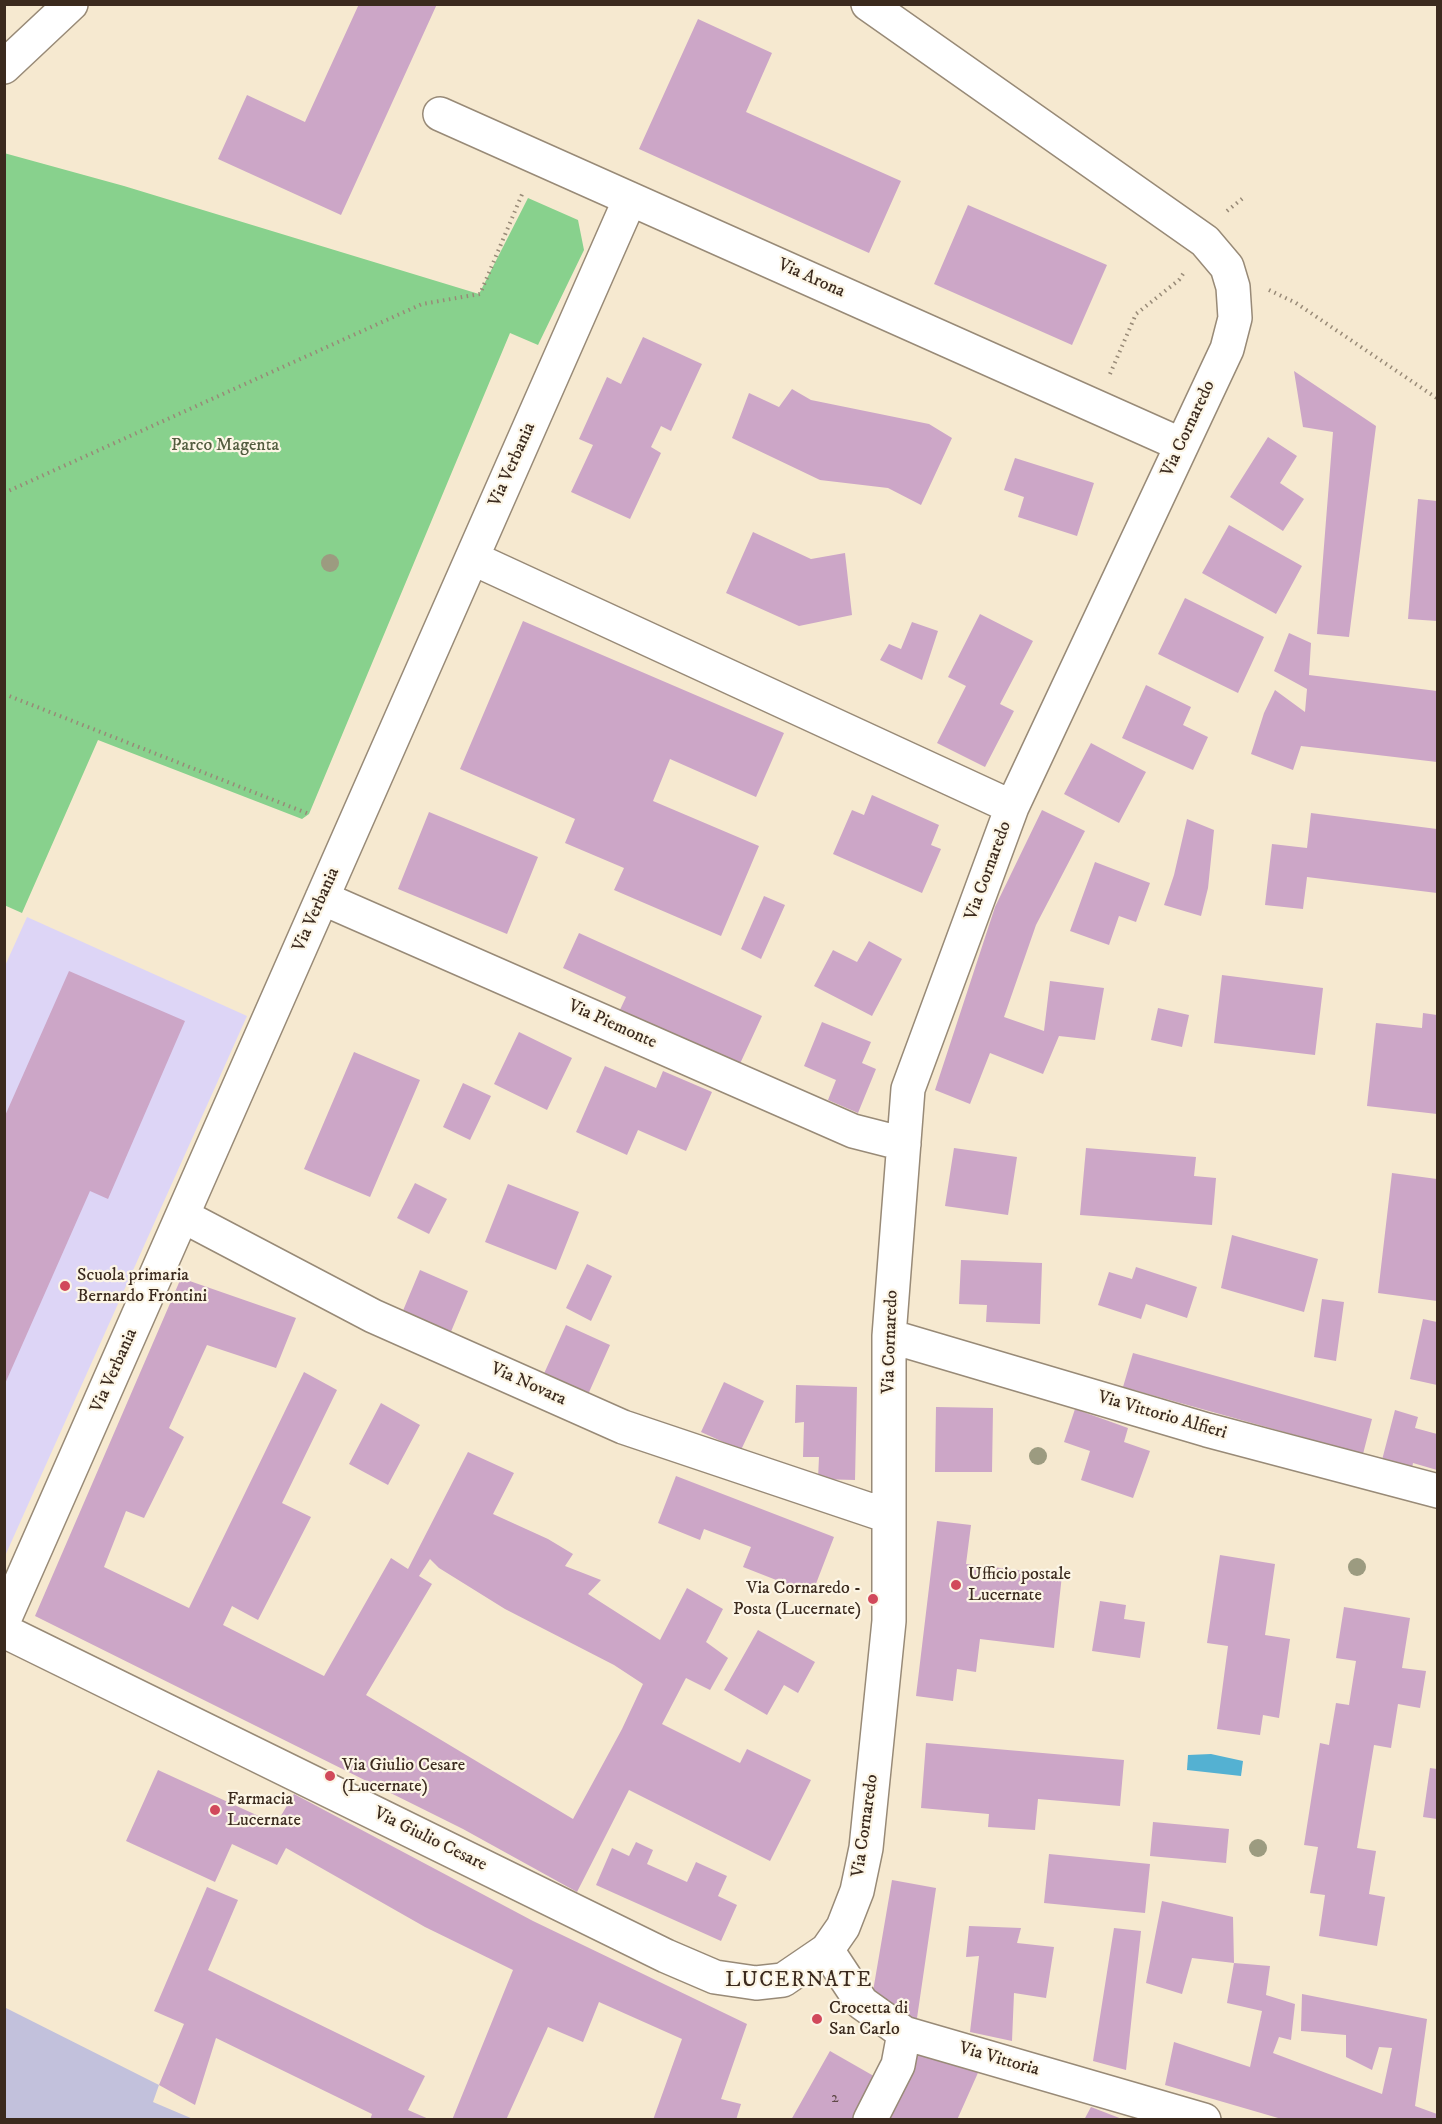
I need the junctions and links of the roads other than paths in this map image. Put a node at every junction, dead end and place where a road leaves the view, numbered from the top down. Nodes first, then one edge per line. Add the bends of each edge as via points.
1 (868, 4) edge
2 (68, 6) edge
3 (4, 66) edge
4 (440, 114) dead end
5 (630, 199) junction
6 (1182, 445) junction
7 (472, 558) junction
8 (1012, 807) junction
9 (322, 898) junction
10 (904, 1144) junction
11 (183, 1216) junction
12 (889, 1336) junction
13 (1437, 1491) edge
14 (888, 1516) junction
15 (4, 1620) edge
16 (4, 1631) edge
17 (827, 1950) junction
18 (896, 2052) junction
19 (870, 2120) edge
20 (1204, 2120) edge

1 - 6 street, Via Cornaredo via 1205,241 1227,267 1235,318 1227,349
2 - 3 street
4 - 5 street, Via Arona
5 - 6 street, Via Arona
5 - 7 street, Via Verbania
6 - 8 street, Via Cornaredo
7 - 8 street
7 - 9 street, Via Verbania
8 - 10 street, Via Cornaredo via 908,1089
9 - 10 street, Via Piemonte via 853,1131
9 - 11 street, Via Verbania
10 - 12 street, Via Cornaredo
11 - 14 street, Via Novara via 373,1316 622,1427
11 - 15 street, Via Verbania
12 - 13 street, Via Vittorio Alfieri via 1207,1430
12 - 14 street, Via Cornaredo
14 - 17 street, Via Cornaredo via 889,1621 866,1848 857,1891 843,1927
16 - 17 street, Via Giulio Cesare via 715,1977 756,1983 783,1980
17 - 18 street, Via Vittoria
18 - 19 street
18 - 20 street, Via Vittoria

